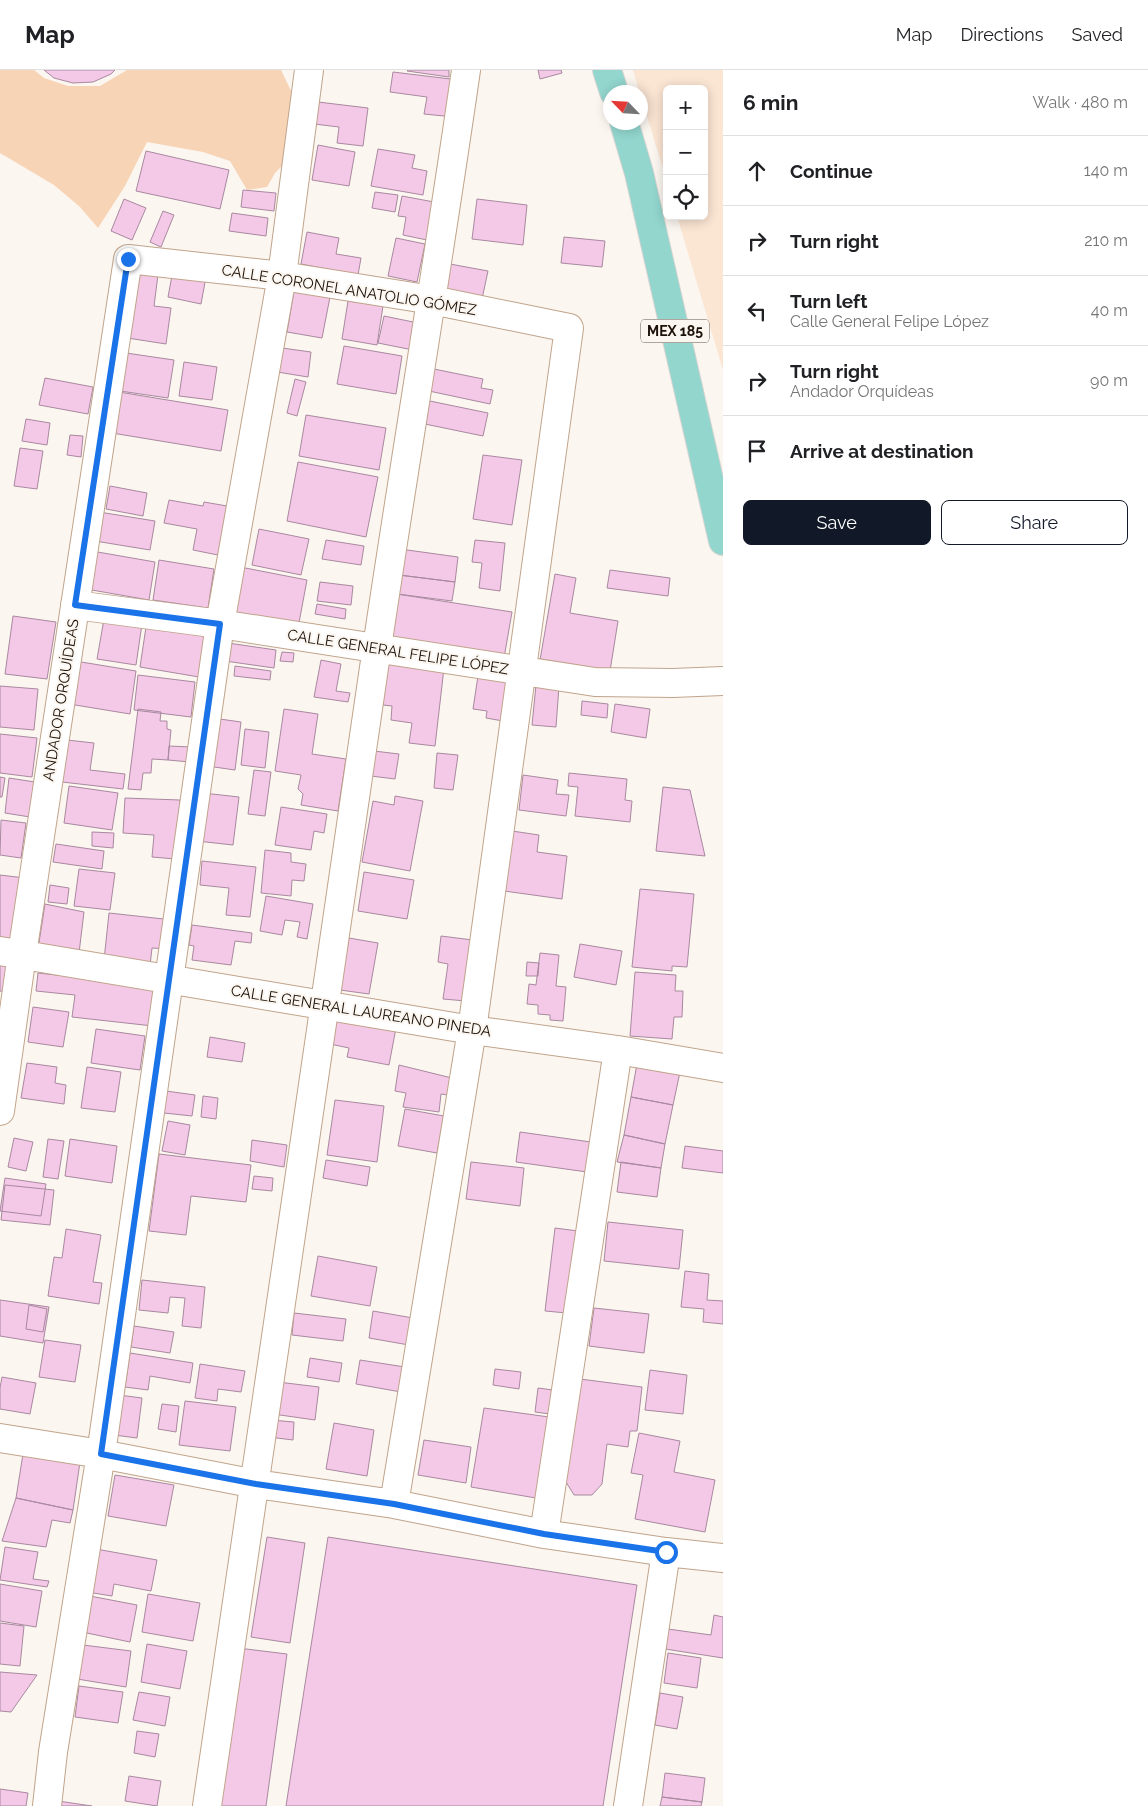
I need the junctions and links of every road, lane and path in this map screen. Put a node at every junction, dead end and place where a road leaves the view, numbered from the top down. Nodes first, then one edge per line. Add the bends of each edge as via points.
1 (309, 70) edge
2 (466, 70) edge
3 (607, 70) edge
4 (612, 85) edge
5 (626, 130) edge
6 (128, 259) joint
7 (282, 276) junction
8 (432, 300) junction
9 (723, 541) edge
10 (75, 605) junction
11 (220, 624) junction
12 (377, 649) junction
13 (522, 672) junction
14 (723, 681) edge
15 (11, 952) edge
16 (170, 980) junction
17 (324, 1005) junction
18 (472, 1030) junction
19 (618, 1050) junction
20 (723, 1068) edge
21 (0, 1110) edge
22 (0, 1438) edge
23 (101, 1454) junction
24 (256, 1484) junction
25 (394, 1504) junction
26 (544, 1534) junction
27 (666, 1552) junction
28 (723, 1558) edge
29 (47, 1806) edge
30 (207, 1806) edge
31 (628, 1806) edge

1 - 7 street
2 - 8 street
3 - 4 main road
5 - 9 main road, MEX 185
6 - 7 street, CALLE CORONEL ANATOLIO GÓMEZ
6 - 10 street, ANDADOR ORQUÍDEAS
7 - 8 street, CALLE CORONEL ANATOLIO GÓMEZ
7 - 11 street
8 - 12 street
8 - 13 street, CALLE CORONEL ANATOLIO GÓMEZ via 570,328
10 - 11 street, CALLE GENERAL FELIPE LÓPEZ
10 - 15 street, ANDADOR ORQUÍDEAS
11 - 12 street, CALLE GENERAL FELIPE LÓPEZ
11 - 16 street
12 - 13 street, CALLE GENERAL FELIPE LÓPEZ
12 - 17 street
13 - 14 street, CALLE GENERAL FELIPE LÓPEZ via 595,682
13 - 18 street
15 - 16 street, CALLE GENERAL LAUREANO PINEDA
15 - 21 street, ANDADOR ORQUÍDEAS
16 - 17 street, CALLE GENERAL LAUREANO PINEDA
16 - 23 street
17 - 18 street, CALLE GENERAL LAUREANO PINEDA
17 - 24 street
18 - 19 street, CALLE GENERAL LAUREANO PINEDA
18 - 25 street
19 - 20 street, CALLE GENERAL LAUREANO PINEDA
19 - 26 street
22 - 23 street
23 - 24 street
23 - 29 street
24 - 25 street
24 - 30 street
25 - 26 street
26 - 27 street
27 - 28 street
27 - 31 street

